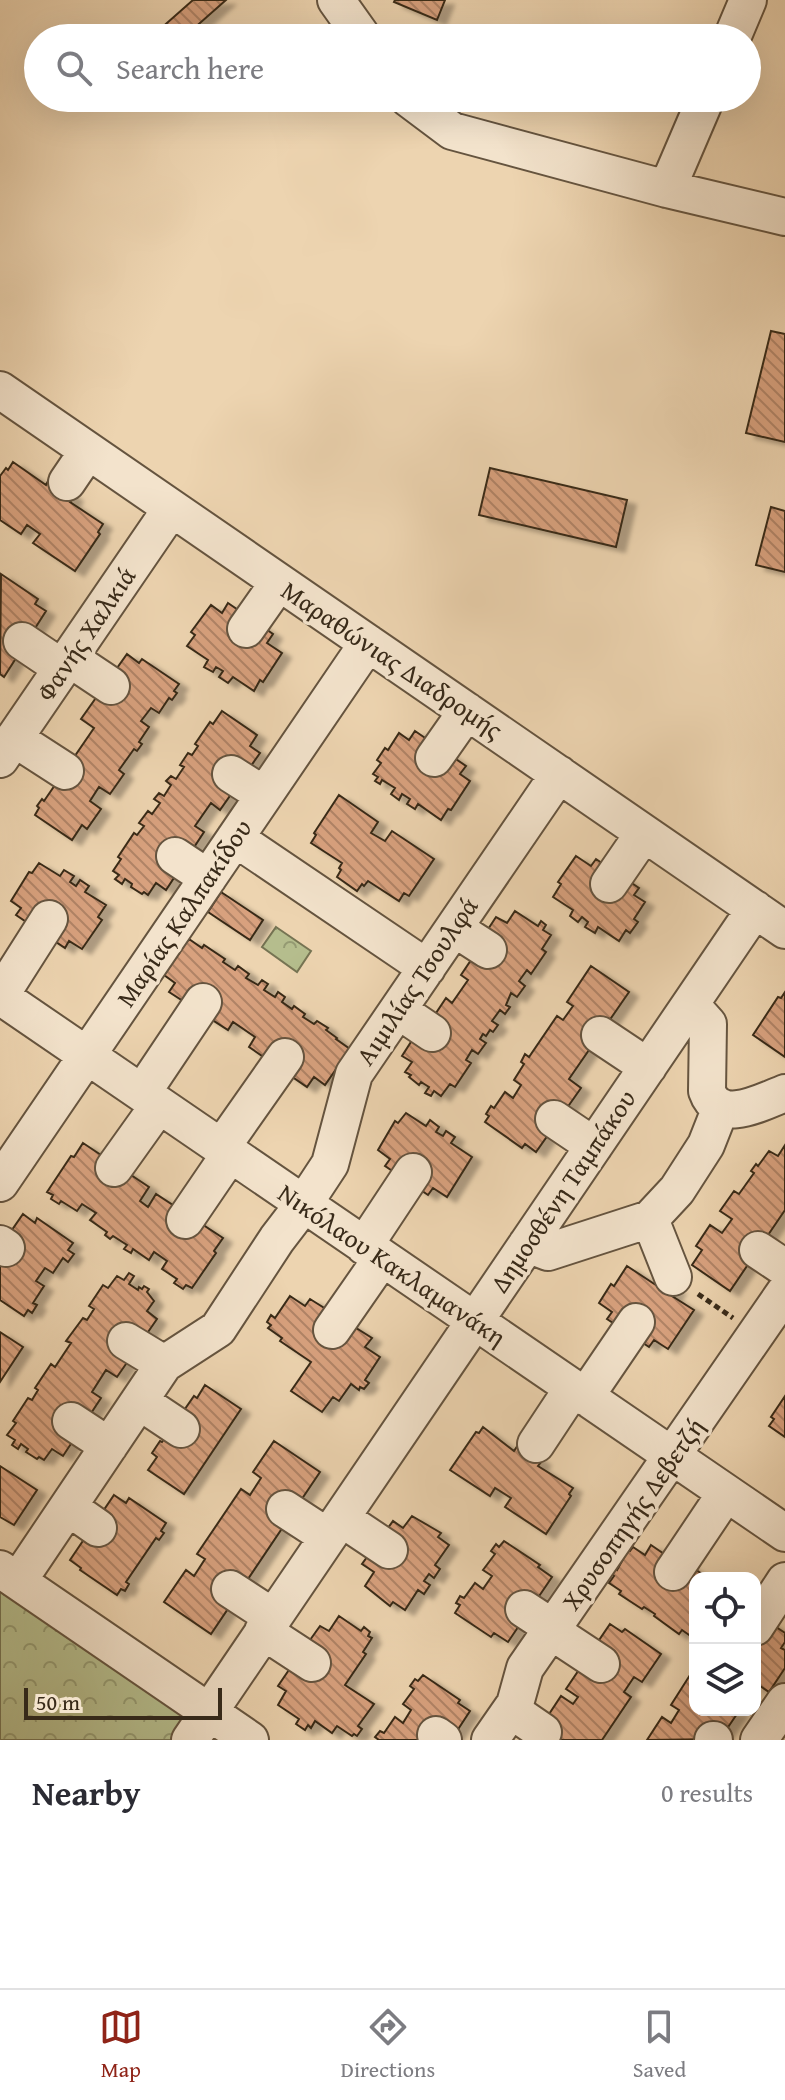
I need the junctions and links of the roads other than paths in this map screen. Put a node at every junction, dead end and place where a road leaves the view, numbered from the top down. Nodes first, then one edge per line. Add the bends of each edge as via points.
1 (336, 0) edge
2 (748, 0) edge
3 (353, 24) edge
4 (738, 24) edge
5 (427, 112) edge
6 (700, 112) edge
7 (667, 189) junction
8 (785, 217) edge
9 (0, 390) edge
10 (88, 451) junction
11 (67, 482) dead end
12 (171, 509) junction
13 (279, 582) junction
14 (246, 629) dead end
15 (22, 641) dead end
16 (368, 643) junction
17 (66, 663) junction
18 (111, 686) dead end
19 (467, 711) junction
20 (7, 749) edge
21 (434, 758) dead end
22 (65, 771) dead end
23 (231, 774) dead end
24 (559, 774) junction
25 (264, 795) junction
26 (644, 833) junction
27 (235, 838) junction
28 (175, 856) dead end
29 (208, 878) junction
30 (609, 884) dead end
31 (755, 909) junction
32 (49, 919) dead end
33 (454, 928) junction
34 (785, 930) edge
35 (488, 950) dead end
36 (427, 968) junction
37 (0, 996) edge
38 (203, 1002) dead end
39 (691, 1005) junction
40 (398, 1010) junction
41 (432, 1033) dead end
42 (600, 1035) dead end
43 (88, 1056) junction
44 (285, 1057) dead end
45 (648, 1067) junction
46 (785, 1093) edge
47 (150, 1099) junction
48 (721, 1107) junction
49 (554, 1119) dead end
50 (594, 1146) junction
51 (226, 1151) junction
52 (114, 1168) dead end
53 (413, 1172) dead end
54 (0, 1183) edge
55 (303, 1205) junction
56 (650, 1219) junction
57 (185, 1220) dead end
58 (527, 1244) junction
59 (373, 1252) junction
60 (673, 1277) road end
61 (785, 1292) edge
62 (475, 1321) junction
63 (636, 1322) dead end
64 (332, 1330) dead end
65 (126, 1341) dead end
66 (164, 1364) junction
67 (579, 1392) junction
68 (139, 1401) junction
69 (71, 1421) dead end
70 (181, 1429) dead end
71 (536, 1444) dead end
72 (109, 1446) junction
73 (673, 1457) junction
74 (726, 1493) junction
75 (68, 1507) junction
76 (285, 1509) dead end
77 (782, 1524) edge
78 (334, 1527) junction
79 (98, 1528) dead end
80 (389, 1550) dead end
81 (673, 1572) dead end
82 (9, 1575) edge
83 (785, 1581) edge
84 (230, 1589) dead end
85 (761, 1618) edge
86 (543, 1623) junction
87 (268, 1624) junction
88 (312, 1663) dead end
89 (601, 1664) dead end
90 (785, 1702) edge
91 (511, 1710) junction
92 (199, 1726) edge
93 (543, 1732) dead end
94 (250, 1740) edge
95 (490, 1740) edge
96 (759, 1740) edge

1 - 3 street
2 - 4 street
5 - 7 street via 452,131
6 - 7 street
7 - 8 street
9 - 10 street, Μαραθώνιας Διαδρομής
10 - 11 street
10 - 12 street, Μαραθώνιας Διαδρομής
12 - 13 street, Μαραθώνιας Διαδρομής
12 - 17 street, Φανής Χαλκιά
13 - 14 street
13 - 16 street, Μαραθώνιας Διαδρομής
15 - 17 street
16 - 19 street, Μαραθώνιας Διαδρομής
16 - 25 street, Μαρίας Καλπακίδου
17 - 18 street
17 - 20 street, Φανής Χαλκιά
19 - 21 street
19 - 24 street, Μαραθώνιας Διαδρομής
20 - 22 street
23 - 25 street
24 - 26 street, Μαραθώνιας Διαδρομής
24 - 33 street, Αιμιλίας Τσουλφά
25 - 27 street, Μαρίας Καλπακίδου
26 - 30 street
26 - 31 street, Μαραθώνιας Διαδρομής
27 - 29 street, Μαρίας Καλπακίδου
27 - 36 street via 340,895
28 - 29 street
29 - 43 street, Μαρίας Καλπακίδου
31 - 34 street, Μαραθώνιας Διαδρομής
31 - 39 street, Δημοσθένη Ταμπάκου
32 - 37 street
33 - 35 street
33 - 36 street, Αιμιλίας Τσουλφά
36 - 40 street, Αιμιλίας Τσουλφά
37 - 43 street, Νικόλαου Κακλαμανάκη
38 - 47 street
39 - 45 street, Δημοσθένη Ταμπάκου
39 - 48 street via 708,1024 707,1091
40 - 41 street
40 - 55 street, Αιμιλίας Τσουλφά via 354,1074 330,1164
42 - 45 street
43 - 47 street, Νικόλαου Κακλαμανάκη
43 - 54 street, Μαρίας Καλπακίδου
44 - 51 street
45 - 50 street, Δημοσθένη Ταμπάκου
46 - 48 street via 739,1110
47 - 51 street, Νικόλαου Κακλαμανάκη
47 - 52 street
48 - 56 street via 685,1179
49 - 50 street
50 - 58 street, Δημοσθένη Ταμπάκου
51 - 55 street, Νικόλαου Κακλαμανάκη
51 - 57 street
53 - 59 street
55 - 59 street, Νικόλαου Κακλαμανάκη
55 - 66 street, Αιμιλίας Τσουλφά via 218,1329
56 - 58 street via 548,1252
56 - 60 street
58 - 62 street, Δημοσθένη Ταμπάκου
59 - 62 street, Νικόλαου Κακλαμανάκη
59 - 64 street
61 - 73 street, Χρυσοπηγής Δεβετζή
62 - 67 street, Νικόλαου Κακλαμανάκη
62 - 78 street, Δημοσθένη Ταμπάκου
63 - 67 street
65 - 66 street
66 - 68 street, Αιμιλίας Τσουλφά
67 - 71 street
67 - 73 street, Νικόλαου Κακλαμανάκη
68 - 70 street
68 - 72 street, Αιμιλίας Τσουλφά
69 - 72 street
72 - 75 street, Αιμιλίας Τσουλφά
73 - 74 street, Νικόλαου Κακλαμανάκη
73 - 86 street, Χρυσοπηγής Δεβετζή
74 - 77 street, Νικόλαου Κακλαμανάκη
74 - 81 street
75 - 79 street
75 - 82 street, Αιμιλίας Τσουλφά
76 - 78 street
78 - 80 street
78 - 87 street, Δημοσθένη Ταμπάκου
82 - 92 street
83 - 85 street
84 - 87 street
86 - 89 street
86 - 91 street, Χρυσοπηγής Δεβετζή
87 - 88 street
87 - 92 street, Δημοσθένη Ταμπάκου
90 - 96 street
91 - 93 street
91 - 95 street, Χρυσοπηγής Δεβετζή
92 - 94 street

